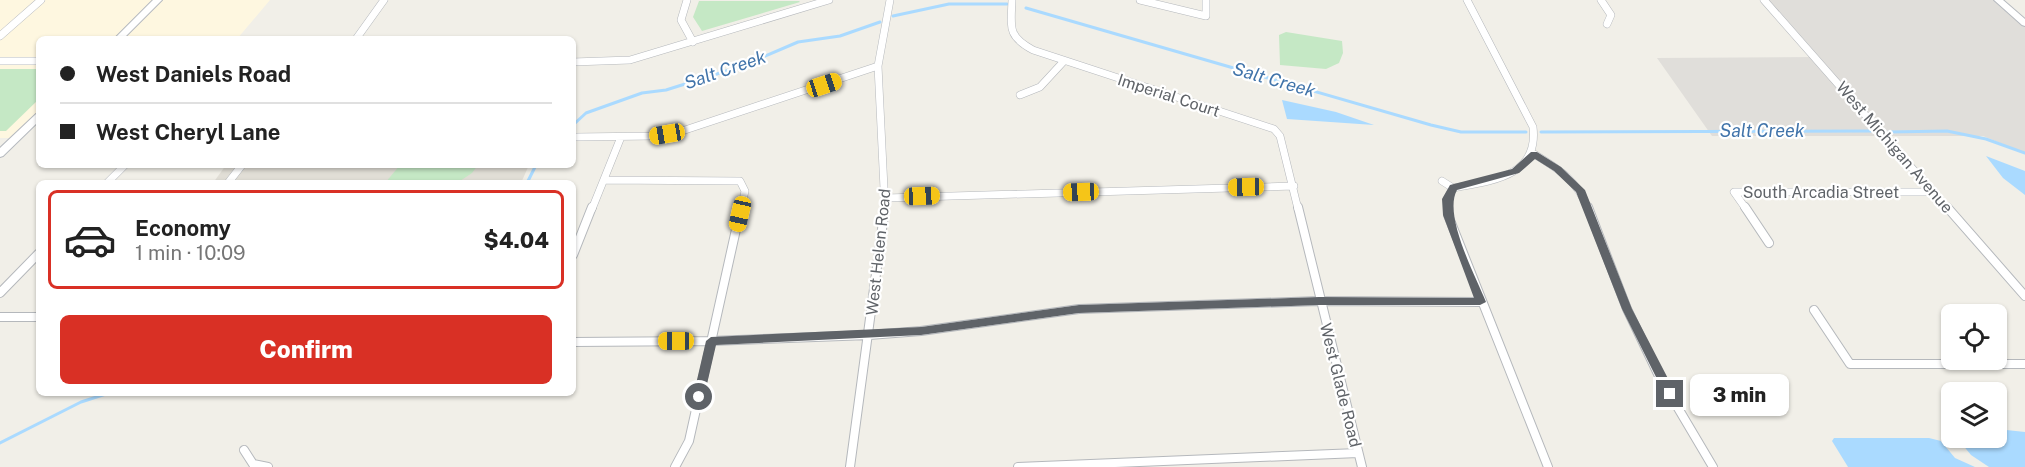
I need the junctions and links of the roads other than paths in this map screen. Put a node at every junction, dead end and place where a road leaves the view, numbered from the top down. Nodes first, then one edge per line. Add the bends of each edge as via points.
1 (41, 0) edge
2 (158, 0) edge
3 (384, 0) edge
4 (687, 0) edge
5 (828, 0) edge
6 (890, 0) edge
7 (1012, 0) edge
8 (1140, 0) edge
9 (1206, 0) edge
10 (1467, 0) edge
11 (1601, 0) edge
12 (1764, 0) edge
13 (1998, 0) edge
14 (2025, 23) edge
15 (1607, 24) dead end
16 (0, 36) edge
17 (121, 36) edge
18 (358, 36) edge
19 (693, 42) junction
20 (0, 61) edge
21 (36, 61) edge
22 (1064, 61) junction
23 (576, 62) edge
24 (878, 66) junction
25 (1020, 95) dead end
26 (36, 119) edge
27 (1274, 129) joint
28 (576, 137) dead end
29 (621, 137) junction
30 (0, 138) edge
31 (16, 138) junction
32 (0, 154) edge
33 (1534, 154) junction
34 (122, 168) edge
35 (240, 168) edge
36 (110, 180) edge
37 (230, 180) edge
38 (604, 180) junction
39 (1442, 181) dead end
40 (1294, 186) junction
41 (1453, 188) junction
42 (1934, 192) junction
43 (886, 198) junction
44 (1769, 243) dead end
45 (576, 248) edge
46 (36, 256) edge
47 (0, 293) edge
48 (2025, 296) edge
49 (1319, 301) junction
50 (1480, 302) junction
51 (1814, 310) dead end
52 (0, 317) edge
53 (36, 317) edge
54 (869, 335) junction
55 (711, 341) junction
56 (576, 342) edge
57 (2025, 364) edge
58 (244, 450) dead end
59 (1358, 453) junction
60 (268, 467) edge
61 (675, 467) edge
62 (850, 467) edge
63 (1018, 467) edge
64 (1362, 467) edge
65 (1548, 467) edge
66 (1713, 467) edge

1 - 16 street
2 - 17 main road
3 - 18 street
4 - 19 street via 681,20
5 - 19 street
6 - 24 street, West Helen Road
7 - 22 street, Imperial Court via 1011,29 1016,41
8 - 9 street via 1206,15
10 - 33 street via 1533,127 1537,139
11 - 15 street via 1611,15
12 - 42 street, West Michigan Avenue
13 - 14 main road
19 - 23 street via 630,60
20 - 21 street
22 - 25 street via 1047,82
22 - 27 street, Imperial Court
24 - 29 street via 681,131
24 - 43 street, West Helen Road
26 - 31 main road
27 - 40 street, West Glade Road via 1280,136
28 - 29 street
29 - 38 street
30 - 31 main road
31 - 32 main road
33 - 41 street via 1515,171
33 - 66 street via 1581,190 1627,309 1659,375
34 - 36 street
35 - 37 street
38 - 45 street
38 - 55 street via 724,179 740,182 746,191
39 - 41 street
40 - 43 street
40 - 49 street, West Glade Road
41 - 50 street via 1447,199 1448,215
42 - 44 street, South Arcadia Street via 1734,192
42 - 48 street, West Michigan Avenue
43 - 54 street, West Helen Road
46 - 47 street
49 - 50 street
49 - 54 street via 1079,309
49 - 59 street, West Glade Road
50 - 65 street
51 - 57 street via 1850,364
52 - 53 street
54 - 55 street
54 - 62 street, West Helen Road
55 - 56 street
55 - 61 street via 688,441
58 - 60 street via 253,464
59 - 63 street
59 - 64 street, West Glade Road

